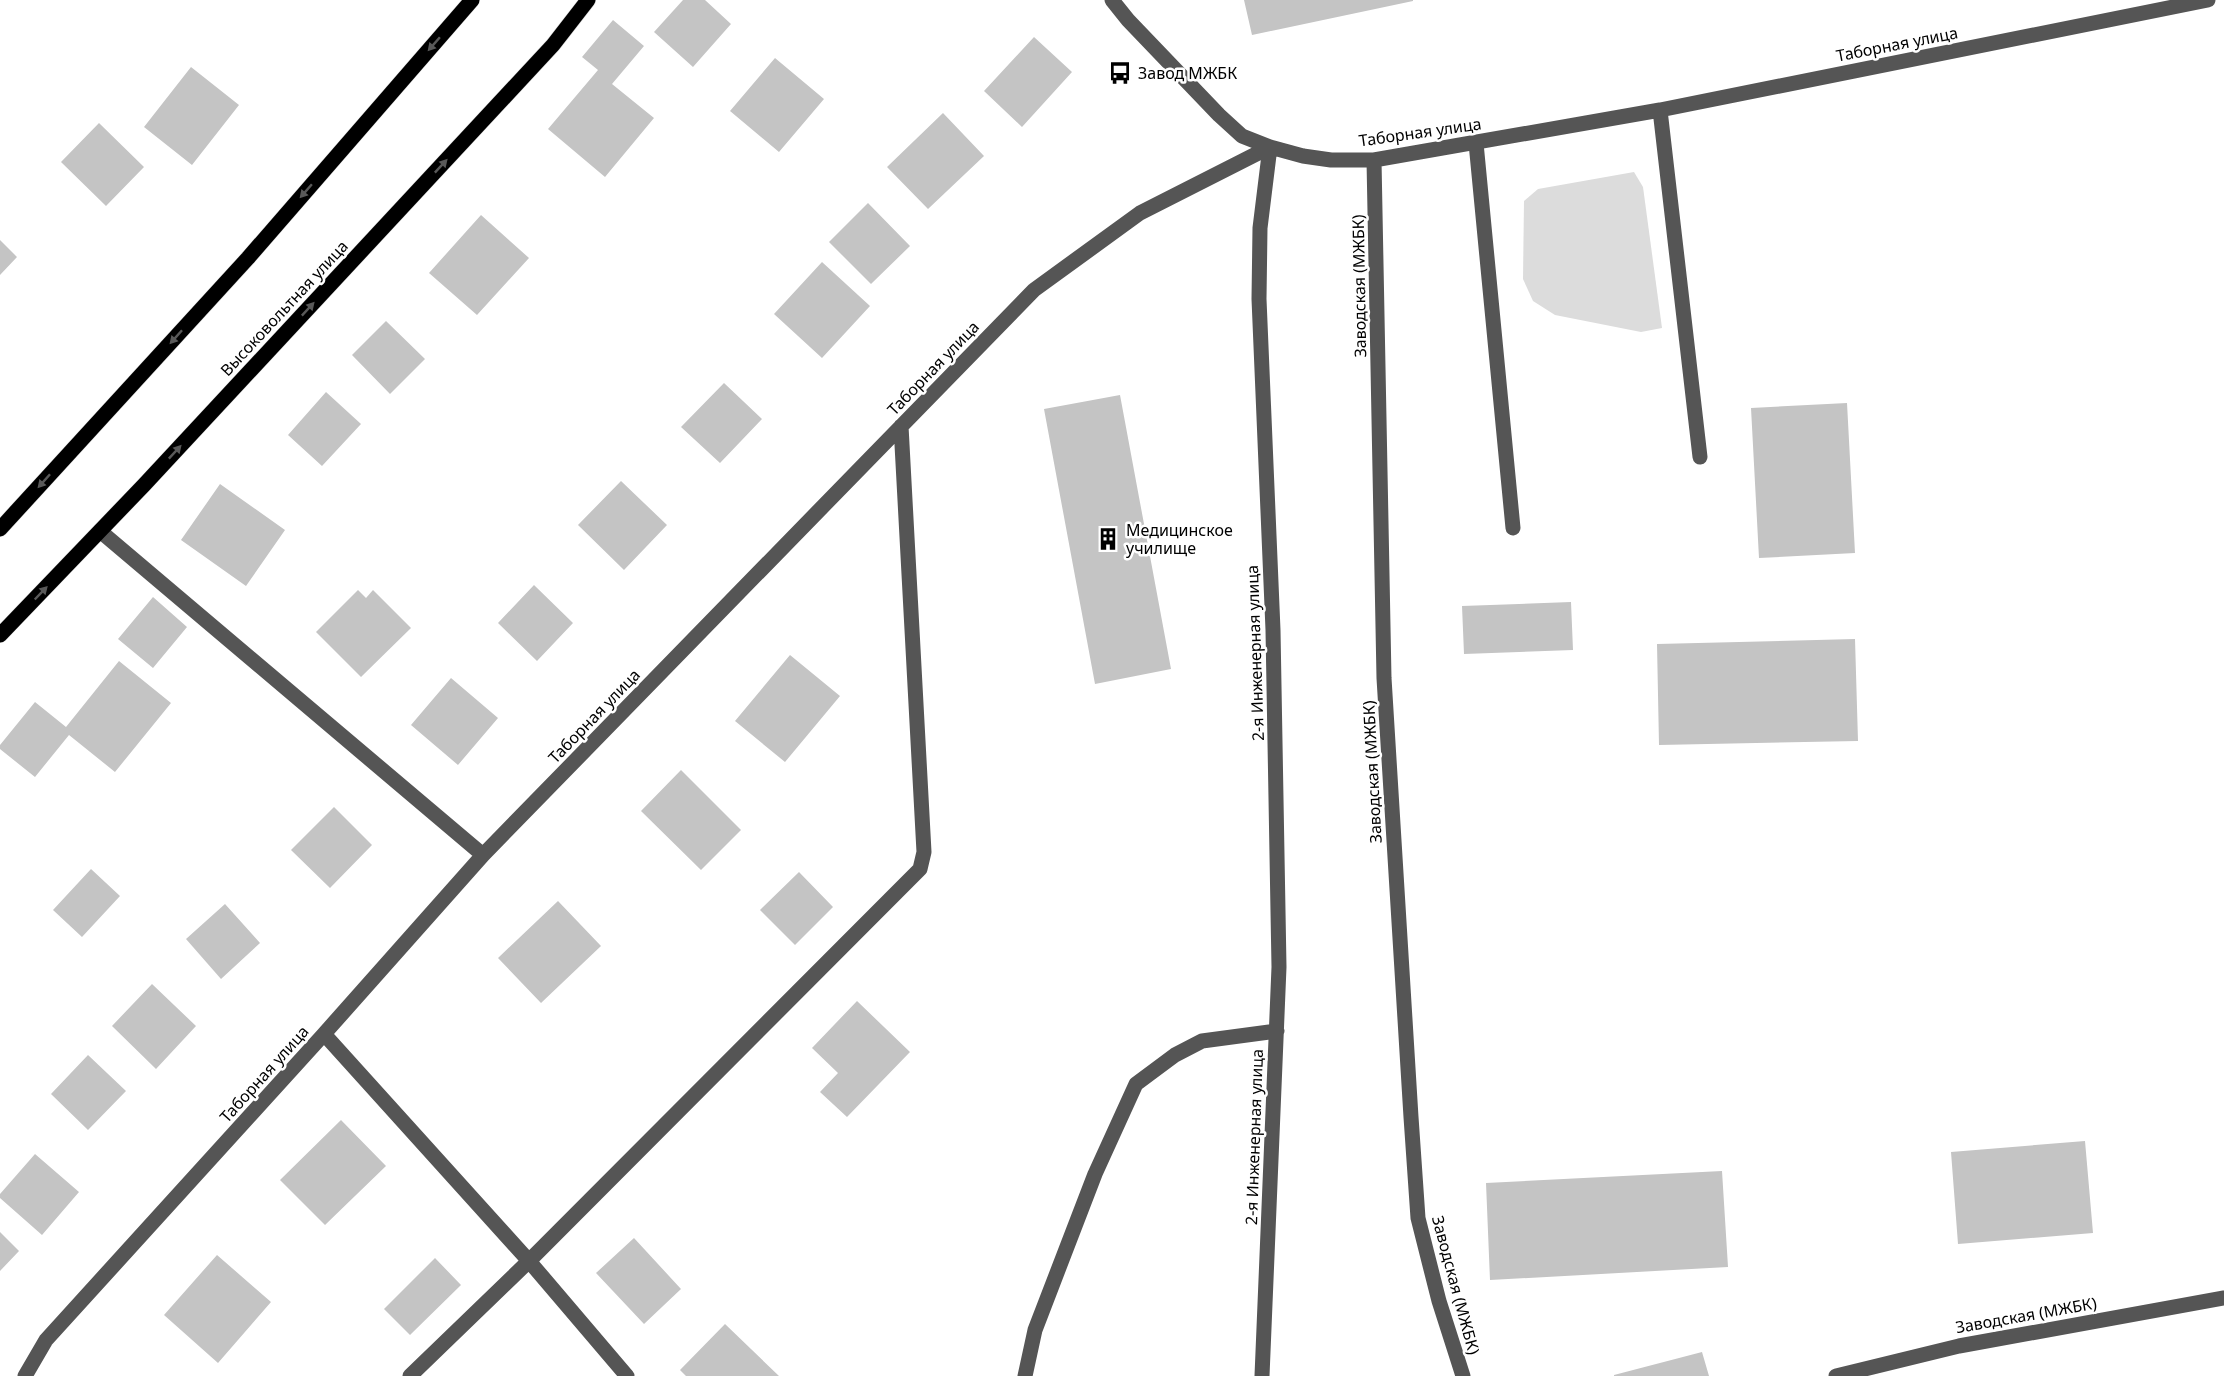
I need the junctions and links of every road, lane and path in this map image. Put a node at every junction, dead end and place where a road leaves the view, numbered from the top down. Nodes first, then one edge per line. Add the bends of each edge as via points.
1 (472, 0) edge
2 (588, 0) edge
3 (1112, 0) edge
4 (2208, 0) edge
5 (1660, 110) junction
6 (1476, 143) junction
7 (1270, 147) junction
8 (1374, 160) junction
9 (901, 426) junction
10 (1700, 457) dead end
11 (1513, 528) dead end
12 (0, 530) edge
13 (100, 531) junction
14 (0, 635) edge
15 (483, 855) junction
16 (1276, 1031) junction
17 (324, 1034) junction
18 (529, 1261) junction
19 (2224, 1298) edge
20 (25, 1376) edge
21 (410, 1376) edge
22 (627, 1376) edge
23 (1026, 1376) edge
24 (1262, 1376) edge
25 (1463, 1376) edge
26 (1836, 1376) edge

1 -> 12 main road via 248,258
13 -> 2 main road, Высоковольтная улица via 553,45
3 - 7 street via 1219,115 1242,136
4 - 5 street, Таборная улица
5 - 6 street, Таборная улица
5 - 10 street
6 - 8 street, Таборная улица
6 - 11 street
7 - 8 street, Таборная улица via 1331,160
7 - 9 street, Таборная улица via 1140,213 1034,290
7 - 16 street, 2-я Инженерная улица via 1260,228 1258,299 1273,630 1279,967
8 - 25 street, Заводская (МЖБК) via 1384,678 1418,1218
9 - 15 street, Таборная улица
9 - 18 street via 924,852 920,869
14 -> 13 main road, Высоковольтная улица
13 - 15 street
15 - 17 street, Таборная улица
16 - 23 street via 1202,1041 1175,1055 1136,1084 1095,1174 1035,1330
16 - 24 street, 2-я Инженерная улица
17 - 18 street
17 - 20 street, Таборная улица via 46,1340
18 - 21 street
18 - 22 street
19 - 26 street, Заводская (МЖБК) via 1959,1346

